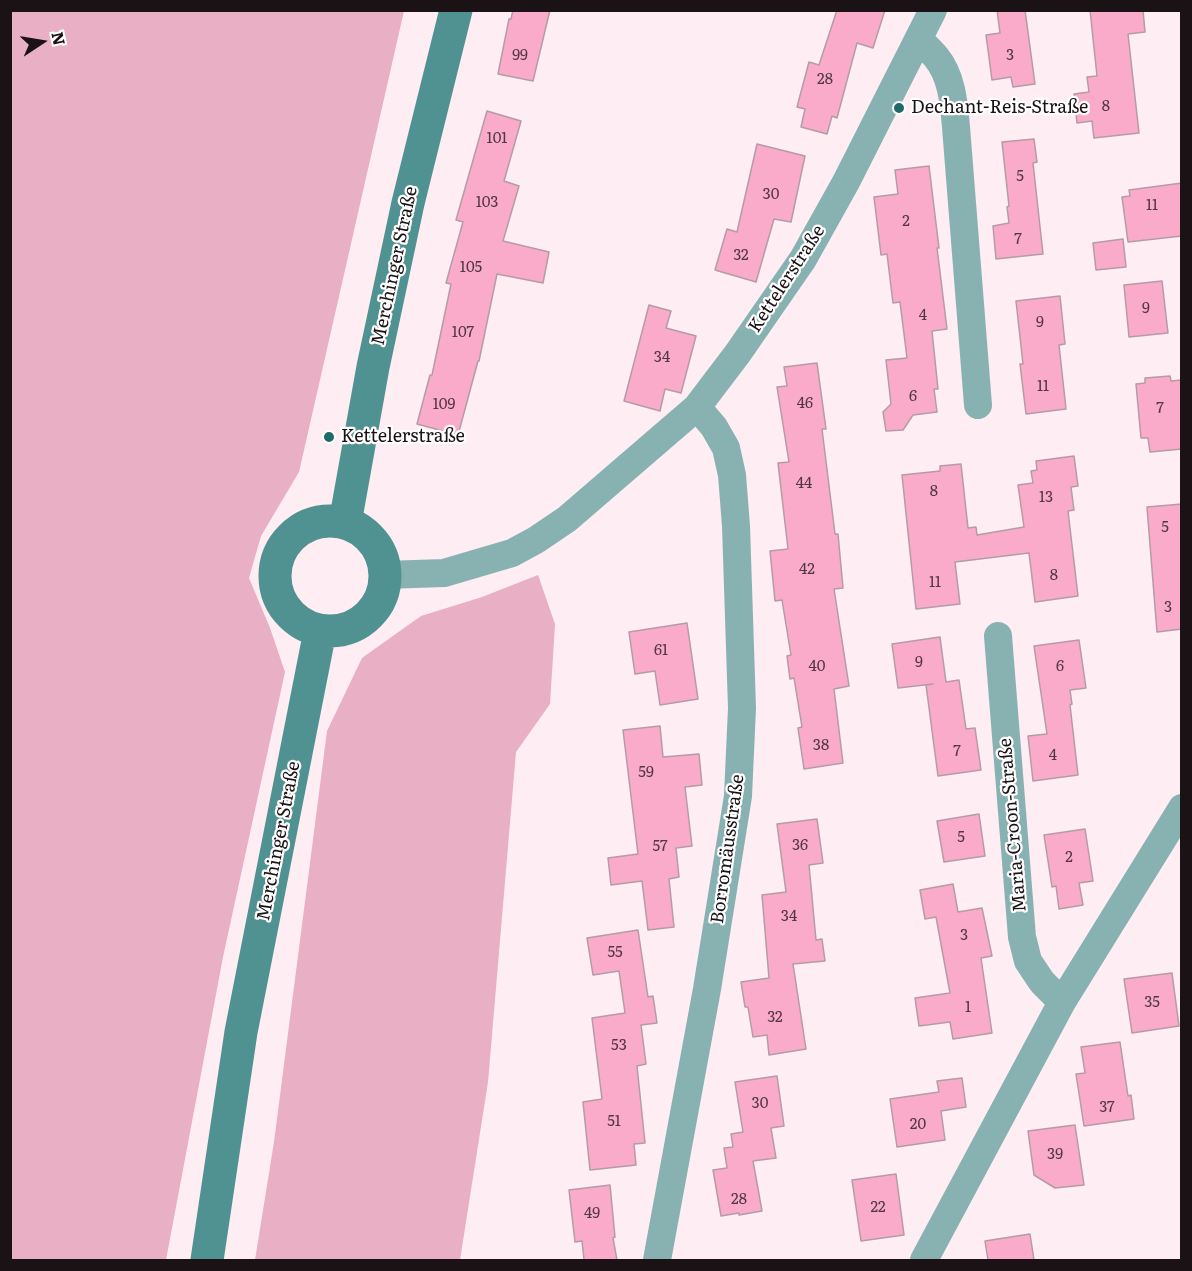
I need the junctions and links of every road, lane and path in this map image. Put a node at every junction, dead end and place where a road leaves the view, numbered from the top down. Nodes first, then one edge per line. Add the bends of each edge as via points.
1 (456, 10) edge
2 (933, 10) edge
3 (919, 39) junction
4 (978, 405) dead end
5 (697, 406) junction
6 (345, 523) junction
7 (385, 575) junction
8 (320, 631) junction
9 (998, 636) dead end
10 (1182, 808) edge
11 (1062, 1002) junction
12 (207, 1260) edge
13 (657, 1260) edge
14 (924, 1260) edge

1 - 6 street, Merchinger Straße via 405,215
2 - 3 street, Kettelerstraße
3 - 4 street via 938,59 953,97
3 - 5 street, Kettelerstraße via 803,259
5 - 7 street, Kettelerstraße via 567,519 512,553 444,573
5 - 13 street, Borromäusstraße via 726,448 732,475 742,708 738,796
6 - 7 street via 361,530 374,543
6 - 8 street via 327,521 294,534 276,564 274,582 279,599 303,625
7 - 8 street via 383,591 366,619 336,632
8 - 12 street, Merchinger Straße via 241,1032
9 - 11 street, Maria-Croon-Straße via 1022,937 1028,961
10 - 11 street
11 - 14 street

